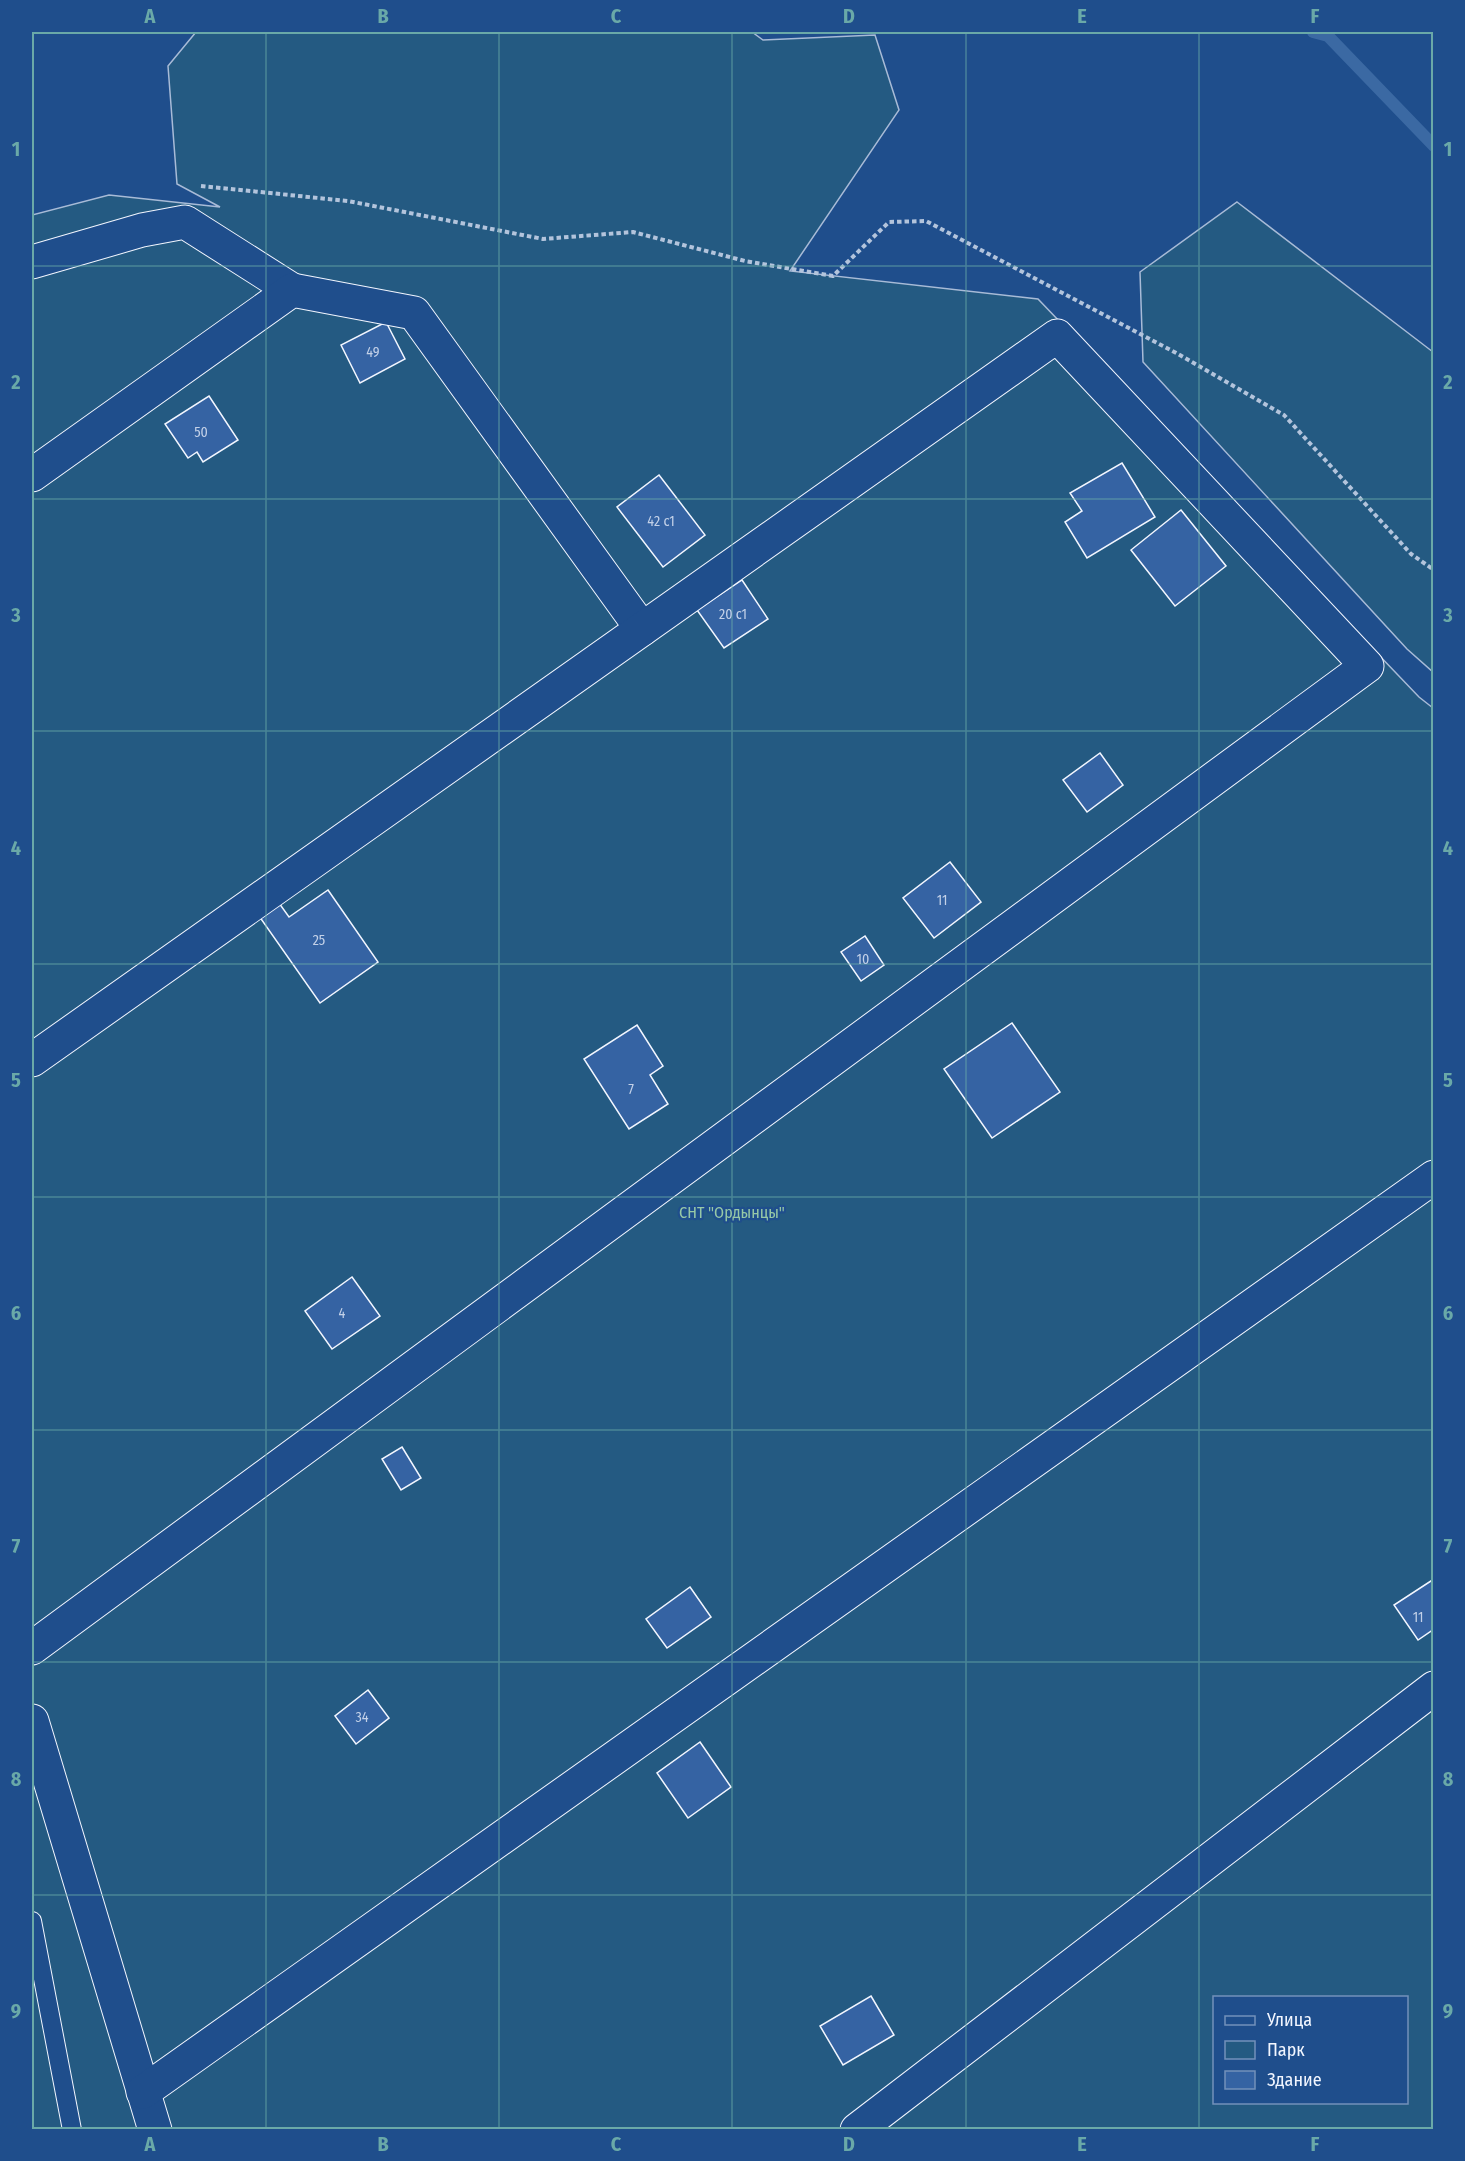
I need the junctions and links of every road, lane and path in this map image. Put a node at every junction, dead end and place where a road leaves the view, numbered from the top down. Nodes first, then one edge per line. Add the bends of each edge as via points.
1 (200, 186) dead end
2 (32, 262) edge
3 (292, 290) junction
4 (32, 475) edge
5 (1434, 570) edge
6 (642, 629) junction
7 (32, 1060) edge
8 (1434, 1177) edge
9 (32, 1648) edge
10 (1434, 1688) edge
11 (32, 1721) edge
12 (32, 1921) edge
13 (143, 2091) junction
14 (72, 2130) edge
15 (154, 2130) edge
16 (857, 2130) edge

1 - 5 path via 348,201 543,239 633,232 745,261 833,276 889,222 926,221 1178,354 1284,415 1411,554
2 - 3 street via 142,230 185,222
3 - 4 street
3 - 6 street via 414,313
6 - 7 street
6 - 9 street via 1057,336 1367,666
8 - 13 street
10 - 16 street
11 - 13 street
12 - 14 lane
13 - 15 street

